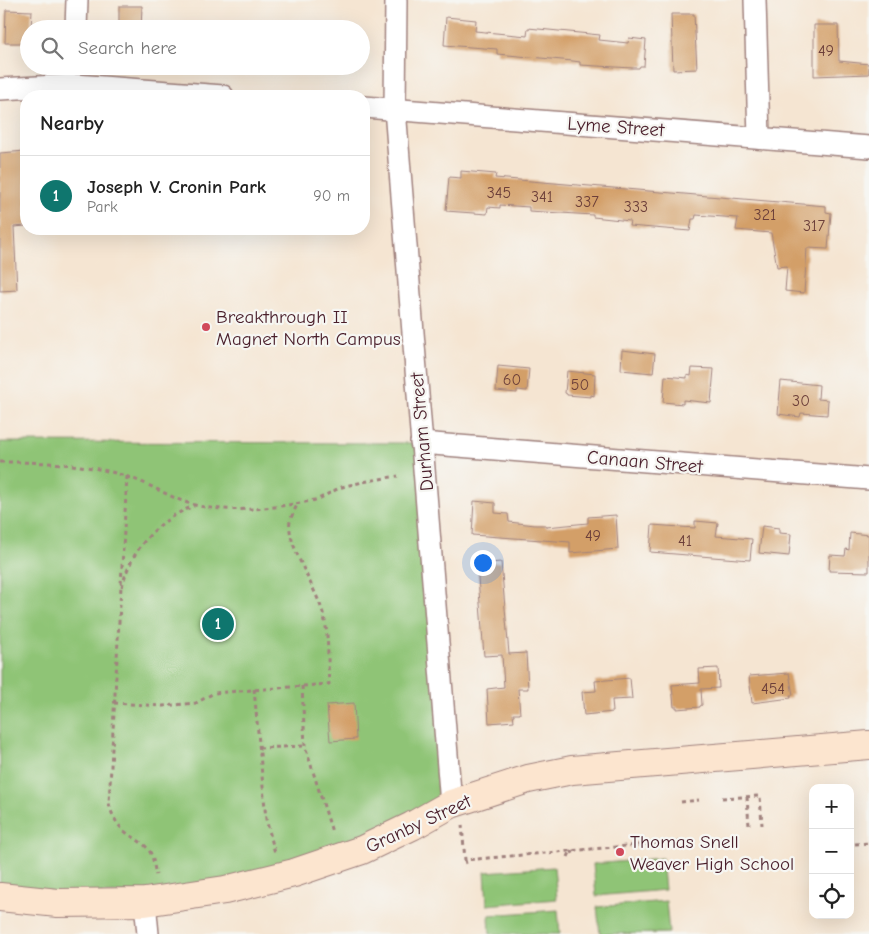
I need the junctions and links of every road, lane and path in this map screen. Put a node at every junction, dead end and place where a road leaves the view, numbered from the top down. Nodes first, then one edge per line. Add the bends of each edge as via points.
1 (76, 0) edge
2 (396, 0) edge
3 (755, 0) edge
4 (76, 20) edge
5 (75, 76) edge
6 (0, 89) edge
7 (179, 90) edge
8 (370, 107) edge
9 (395, 109) junction
10 (759, 138) junction
11 (869, 147) edge
12 (421, 443) junction
13 (0, 462) edge
14 (127, 476) junction
15 (398, 476) dead end
16 (869, 479) edge
17 (298, 503) junction
18 (195, 506) junction
19 (120, 599) junction
20 (302, 686) junction
21 (254, 690) junction
22 (114, 703) junction
23 (869, 745) edge
24 (305, 746) junction
25 (259, 748) junction
26 (747, 796) junction
27 (722, 798) dead end
28 (698, 800) dead end
29 (681, 802) dead end
30 (457, 814) junction
31 (762, 825) dead end
32 (749, 826) dead end
33 (332, 832) dead end
34 (684, 841) dead end
35 (869, 843) edge
36 (855, 844) dead end
37 (571, 850) junction
38 (275, 854) dead end
39 (568, 857) dead end
40 (575, 857) dead end
41 (465, 860) junction
42 (467, 867) dead end
43 (156, 875) dead end
44 (0, 897) edge
45 (145, 902) junction
46 (148, 934) edge

1 - 4 street
2 - 9 street, Durham Street
3 - 10 street
5 - 6 street
5 - 7 street
8 - 9 street, Lyme Street
9 - 10 street, Lyme Street
9 - 12 street, Durham Street
10 - 11 street, Lyme Street
12 - 16 street, Canaan Street
12 - 30 street, Durham Street
13 - 14 path via 78,465
14 - 18 path
14 - 19 path
15 - 17 path via 341,488 318,499
17 - 18 path via 229,510
17 - 20 path via 290,528 298,557 325,622 329,684
18 - 19 path via 180,511 152,532 127,570
19 - 22 path
20 - 21 path
20 - 24 path
21 - 22 path via 214,692 196,703 163,706
21 - 25 path
22 - 43 path via 108,795 110,811 124,831 148,850
23 - 30 main road, Granby Street via 572,770 528,779
24 - 25 path
24 - 33 path
25 - 38 path via 266,819
26 - 27 path
26 - 31 path via 760,796
26 - 32 path
28 - 29 path
30 - 41 path
30 - 45 main road, Granby Street via 412,826 362,850 294,873 225,890
34 - 37 path
35 - 36 path
37 - 39 path
37 - 40 path
37 - 41 path
41 - 42 path
44 - 45 main road, Granby Street via 58,903
45 - 46 street

